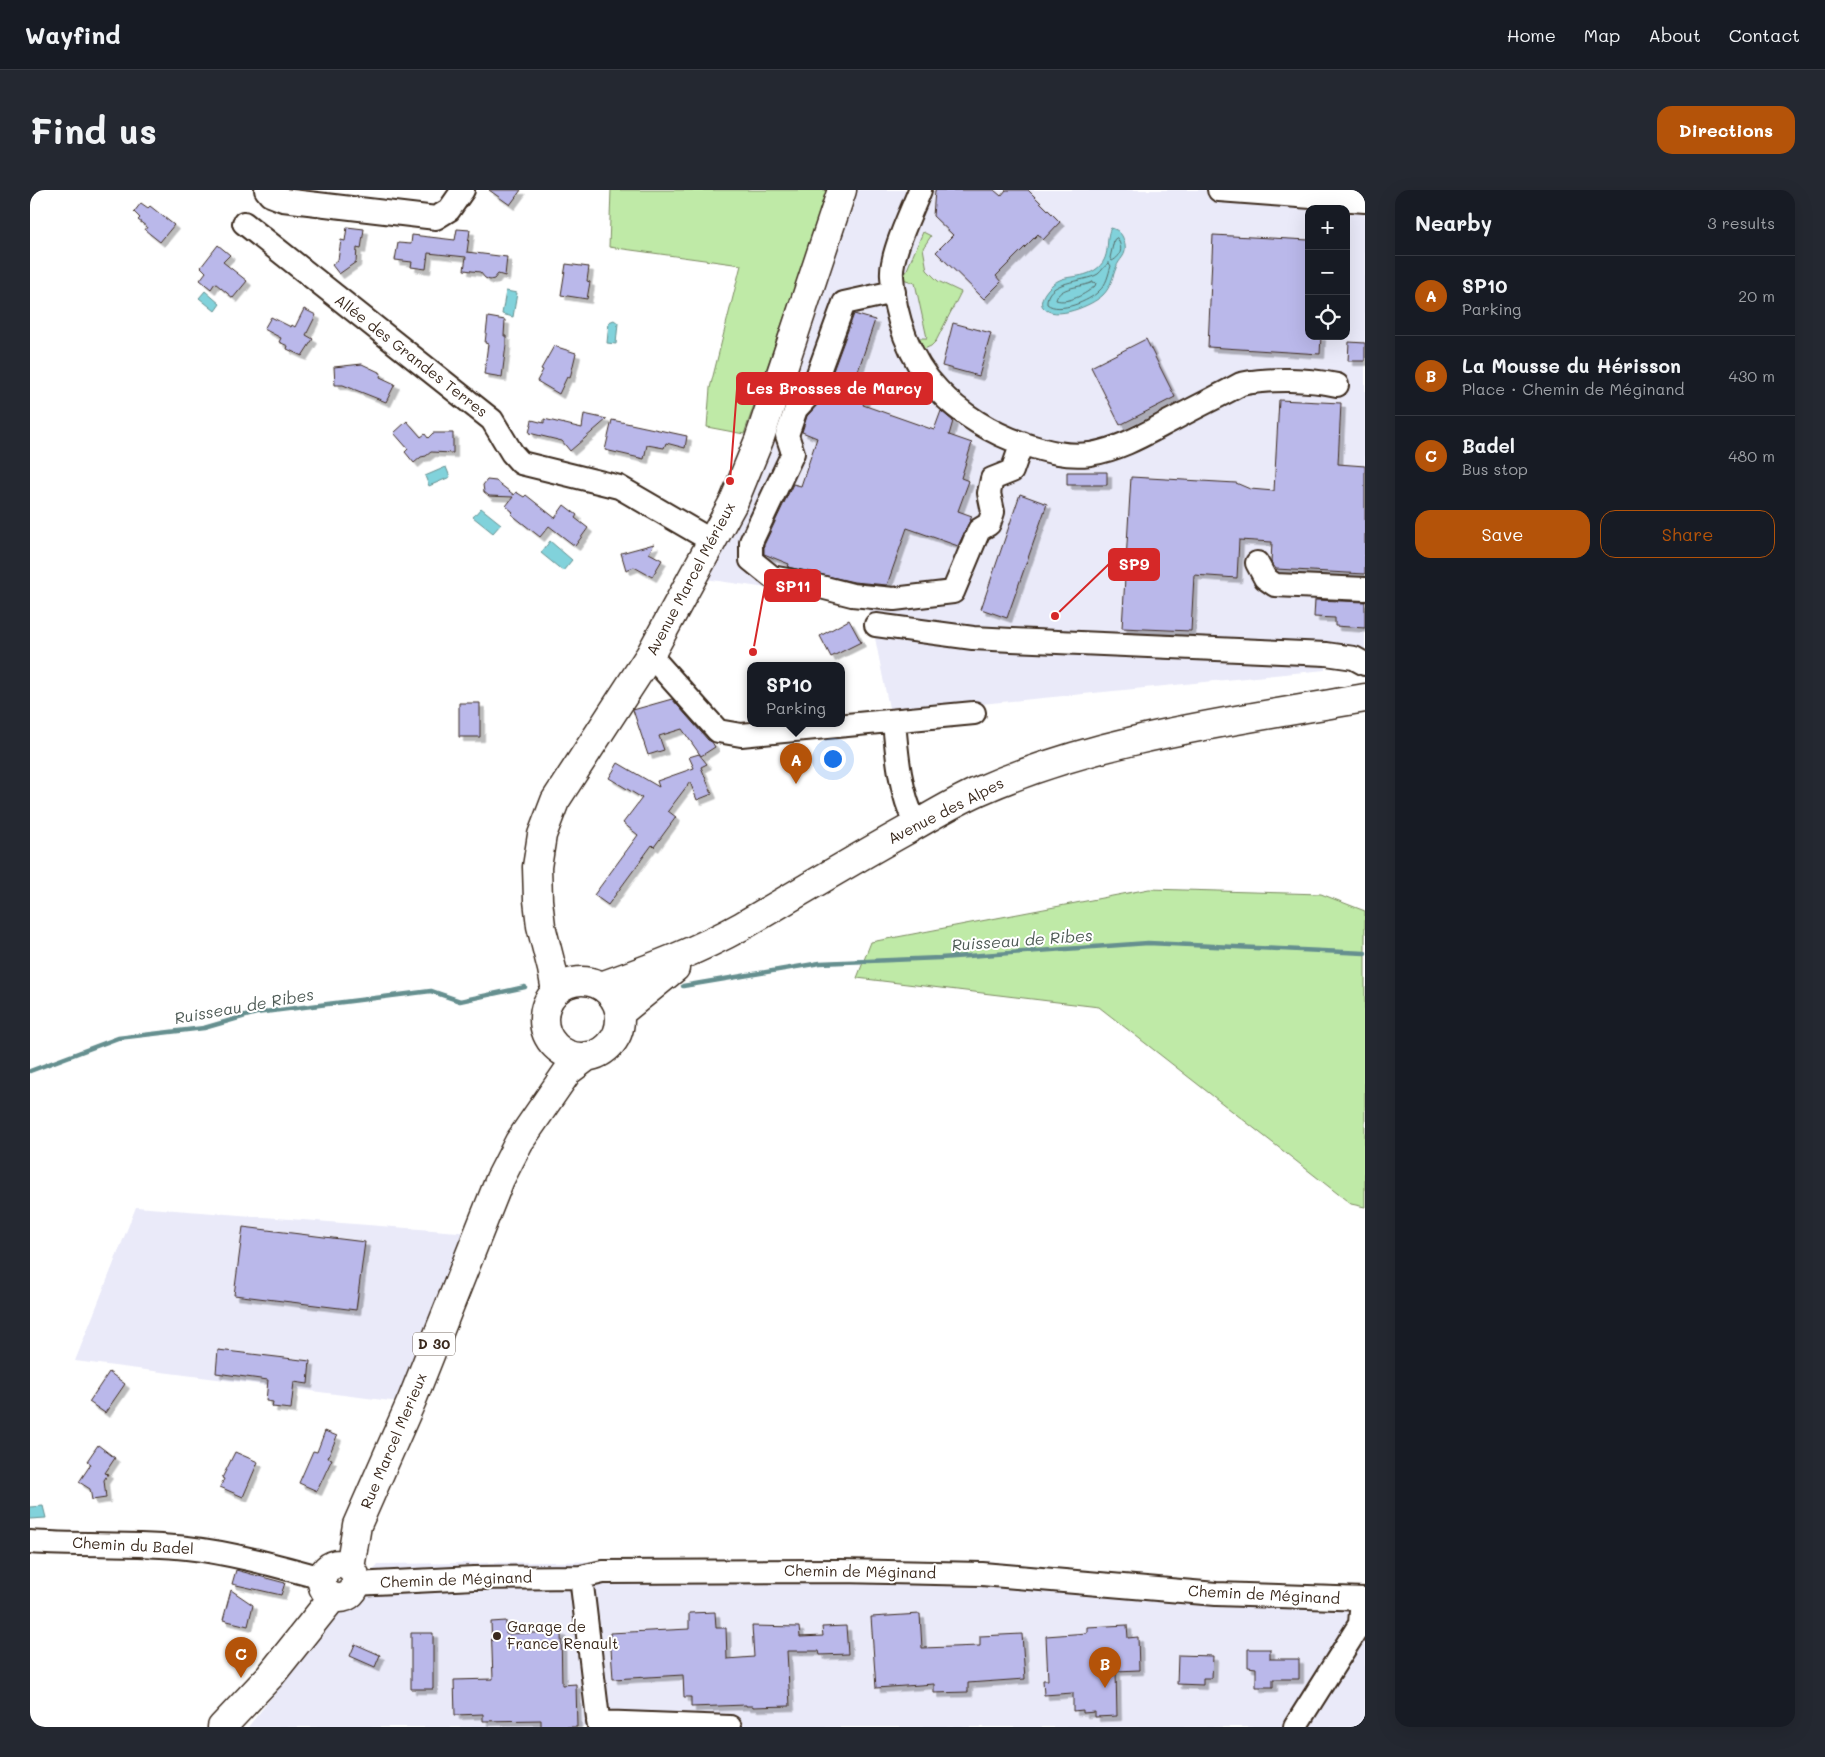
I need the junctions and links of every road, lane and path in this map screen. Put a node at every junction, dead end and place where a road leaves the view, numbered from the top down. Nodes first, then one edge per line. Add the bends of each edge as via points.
1 (266, 190) edge
2 (463, 190) edge
3 (842, 190) edge
4 (920, 190) edge
5 (1219, 190) edge
6 (1352, 196) edge
7 (244, 223) dead end
8 (894, 292) junction
9 (1337, 385) dead end
10 (1022, 444) junction
11 (712, 542) junction
12 (1257, 562) dead end
13 (1365, 589) edge
14 (876, 625) dead end
15 (650, 656) junction
16 (1365, 664) edge
17 (1365, 698) edge
18 (974, 714) dead end
19 (894, 721) junction
20 (845, 725) edge
21 (828, 727) edge
22 (916, 825) junction
23 (541, 926) junction
24 (694, 950) junction
25 (592, 983) junction
26 (556, 991) junction
27 (620, 1013) junction
28 (552, 1043) junction
29 (588, 1056) junction
30 (531, 1124) junction
31 (30, 1542) edge
32 (581, 1576) junction
33 (340, 1582) junction
34 (1364, 1599) edge
35 (598, 1724) edge
36 (222, 1727) edge
37 (730, 1727) edge
38 (1295, 1727) edge

1 - 2 street via 283,200 436,218 449,210
3 - 11 main road, Avenue Marcel Mérieux via 759,440 734,501
4 - 8 street via 892,262
5 - 6 street
7 - 11 street, Allée des Grandes Terres via 492,420 521,463 619,487
8 - 10 street via 899,320 915,358 938,390 967,416
8 - 10 street via 844,303 811,393 796,409 787,435 793,453 751,542 751,560 772,578 852,595 894,599 953,592 979,530 989,524 993,512 988,493 992,479 1012,471
9 - 10 street via 1265,381 1241,384 1140,437 1109,450 1088,454 1051,453
11 - 15 main road, Avenue Marcel Mérieux
12 - 13 street via 1265,578 1275,585
14 - 16 street via 973,638 1326,654 1354,658
15 - 21 street via 718,731 741,735
15 - 23 main road, Avenue Marcel Mérieux via 554,801 542,835 537,867
17 - 22 main road, Avenue des Alpes via 1097,749 1033,769 977,792
18 - 19 street
19 - 20 street
19 - 22 street via 899,776
22 - 24 main road, Avenue des Alpes
23 - 25 main road, Avenue Marcel Mérieux via 563,966
23 - 26 main road, Avenue Marcel Mérieux
24 - 25 main road, Avenue des Alpes
24 - 27 main road, Avenue des Alpes
25 - 26 main road via 572,982
25 - 27 main road via 609,992
26 - 28 main road via 544,1013 544,1023
27 - 29 main road via 617,1033 610,1044
28 - 29 main road via 569,1055
28 - 30 main road, Rue Marcel Merieux / D 30
29 - 30 main road, Rue Marcel Merieux / D 30 via 568,1071
30 - 33 main road, Rue Marcel Merieux / D 30 via 500,1179 358,1525
31 - 33 street, Chemin du Badel via 132,1543 189,1548
32 - 33 street, Chemin de Méginand
32 - 34 street, Chemin de Méginand via 603,1572 982,1574 1216,1594
32 - 35 street
33 - 36 main road, Rue Marcel Merieux / D 30 via 270,1676
34 - 38 street via 1360,1624
35 - 37 street

